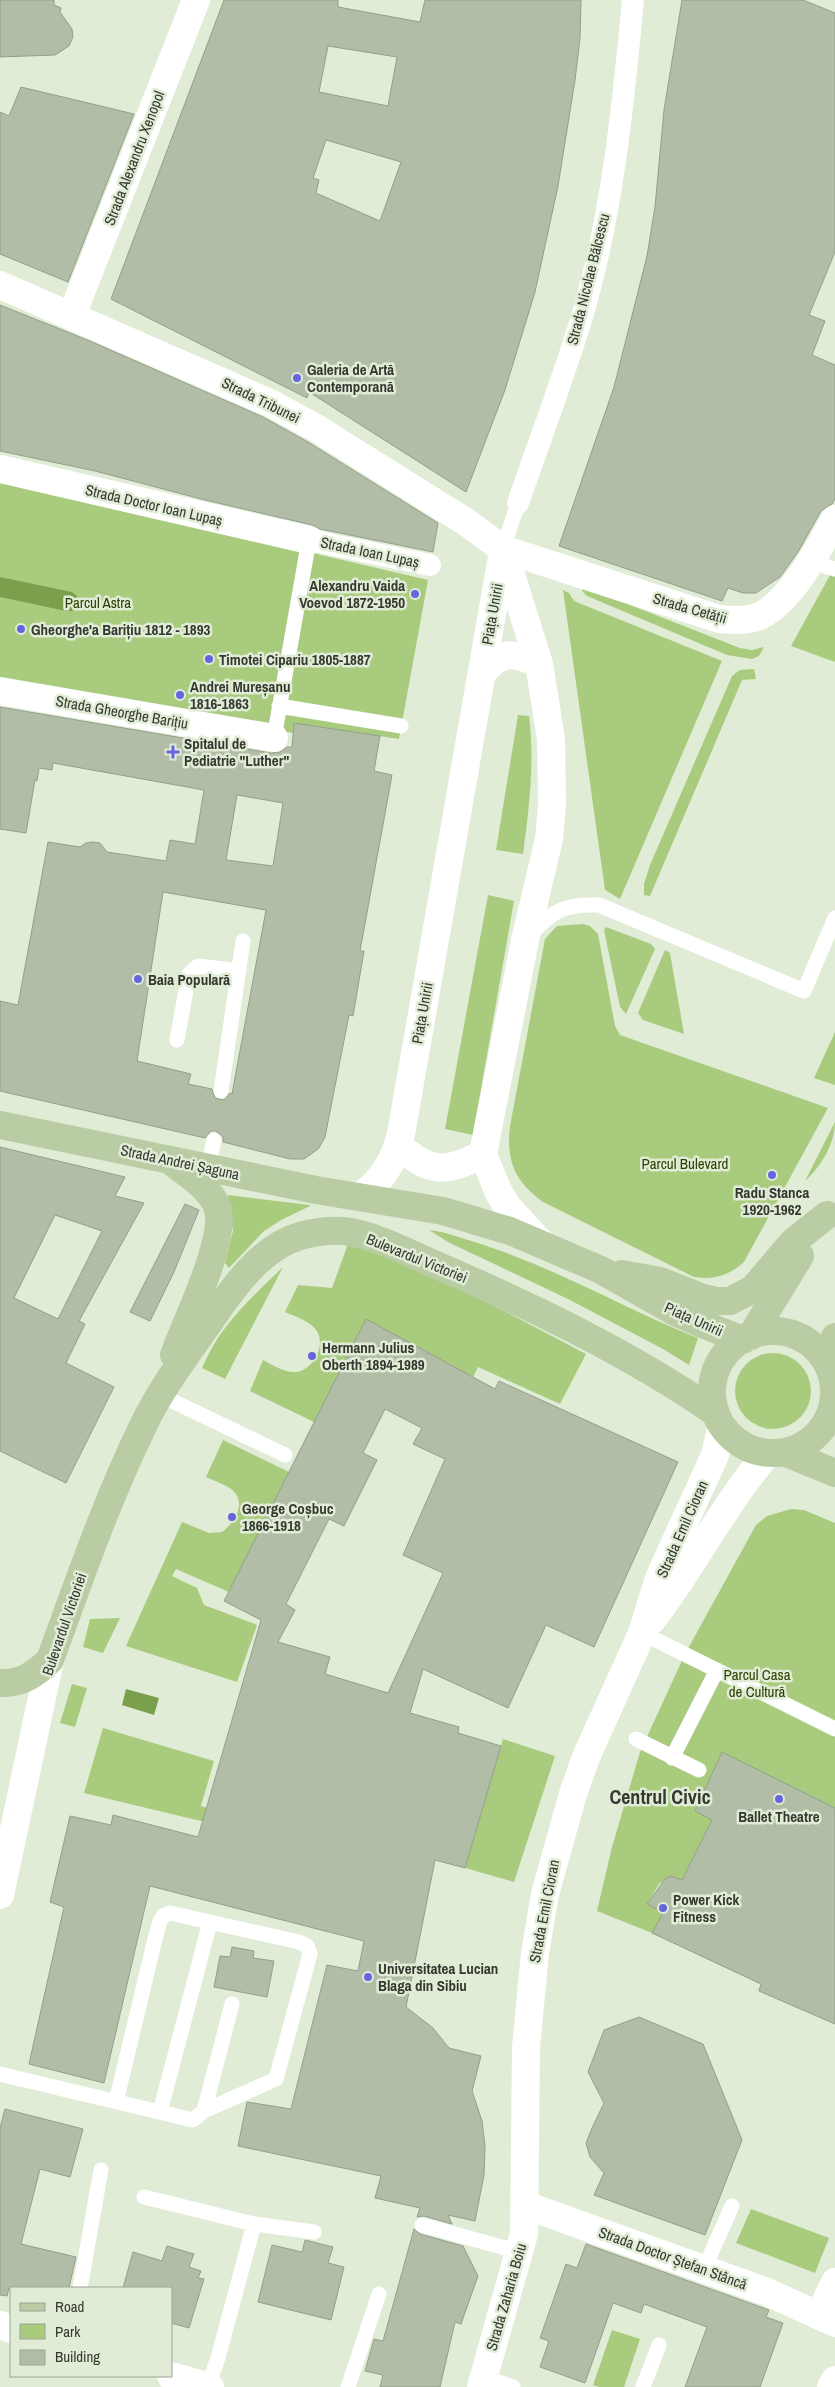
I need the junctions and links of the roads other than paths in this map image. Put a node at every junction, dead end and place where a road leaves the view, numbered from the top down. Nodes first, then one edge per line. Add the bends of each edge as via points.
1 (196, 0) edge
2 (633, 0) edge
3 (0, 285) edge
4 (72, 315) junction
5 (0, 469) edge
6 (518, 503) joint
7 (835, 519) edge
8 (309, 540) junction
9 (504, 549) junction
10 (430, 565) dead end
11 (823, 565) edge
12 (539, 664) junction
13 (483, 672) junction
14 (0, 691) edge
15 (279, 706) junction
16 (401, 726) dead end
17 (274, 738) joint
18 (835, 918) edge
19 (525, 940) junction
20 (243, 941) dead end
21 (239, 971) junction
22 (177, 1040) dead end
23 (221, 1091) dead end
24 (0, 1125) edge
25 (214, 1140) dead end
26 (398, 1145) junction
27 (483, 1154) junction
28 (169, 1159) junction
29 (208, 1168) junction
30 (361, 1196) junction
31 (831, 1209) edge
32 (540, 1242) junction
33 (601, 1270) junction
34 (835, 1337) edge
35 (747, 1338) junction
36 (833, 1384) edge
37 (160, 1395) junction
38 (719, 1419) junction
39 (776, 1452) junction
40 (285, 1455) dead end
41 (835, 1473) edge
42 (642, 1633) junction
43 (50, 1660) junction
44 (717, 1670) junction
45 (0, 1683) edge
46 (835, 1729) edge
47 (636, 1739) dead end
48 (672, 1758) junction
49 (699, 1770) dead end
50 (0, 1895) edge
51 (210, 1922) junction
52 (232, 2004) dead end
53 (0, 2074) edge
54 (116, 2102) junction
55 (204, 2111) junction
56 (160, 2112) junction
57 (100, 2170) dead end
58 (144, 2197) dead end
59 (525, 2205) junction
60 (732, 2206) dead end
61 (254, 2224) junction
62 (422, 2225) dead end
63 (314, 2232) dead end
64 (520, 2252) junction
65 (704, 2269) junction
66 (835, 2282) edge
67 (80, 2287) edge
68 (379, 2294) dead end
69 (827, 2319) edge
70 (659, 2345) dead end
71 (172, 2376) edge
72 (835, 2380) edge
73 (482, 2382) edge
74 (209, 2387) edge
75 (348, 2387) edge
76 (513, 2387) edge
77 (643, 2387) edge
78 (832, 2387) edge

1 - 4 street, Strada Alexandru Xenopol
2 - 6 street, Strada Nicolae Bălcescu via 620,137 598,248 581,319
3 - 4 street, Strada Tribunei
4 - 9 street, Strada Tribunei via 293,415
5 - 8 street, Strada Doctor Ioan Lupaș
6 - 9 lane, Strada Nicolae Bălcescu
7 - 11 street, Strada Cetății
8 - 10 street, Strada Ioan Lupaș
8 - 15 lane
9 - 11 street, Strada Cetății via 719,619 738,621 756,617 772,608
9 - 12 street, Piața Unirii
9 - 13 street, Piața Unirii
12 - 13 street via 518,655 509,655 492,662
12 - 19 street, Piața Unirii via 551,739 552,804 549,840
13 - 26 street, Piața Unirii
14 - 17 street, Strada Gheorghe Barițiu
15 - 16 lane
15 - 17 lane
18 - 19 lane via 804,991 600,905 568,906 554,912
19 - 27 street, Piața Unirii
20 - 21 lane
21 - 22 lane via 193,968 189,974
21 - 23 lane
24 - 28 main road, Strada Andrei Șaguna
25 - 29 lane
26 - 27 street via 415,1159 436,1168 463,1165
26 - 30 street, Piața Unirii via 383,1176
27 - 32 street, Piața Unirii via 506,1206
28 - 29 main road, Strada Andrei Șaguna
28 - 37 main road, Bulevardul Victoriei via 208,1192 220,1217 220,1232
29 - 30 main road, Strada Andrei Șaguna
30 - 32 main road, Piața Unirii via 478,1220
31 - 33 main road via 793,1242 754,1289 730,1301 717,1302 660,1281
31 - 35 main road
32 - 33 main road, Piața Unirii
33 - 35 main road, Piața Unirii via 675,1312
34 - 36 main road
35 - 36 main road via 767,1332 799,1337 823,1358
35 - 38 main road, Piața Unirii via 722,1359 716,1371 713,1399
36 - 39 main road via 833,1404 821,1430 798,1448
37 - 38 main road, Bulevardul Victoriei via 222,1304 258,1261 300,1236 331,1231 357,1234 386,1244 494,1291 673,1383
37 - 40 lane
37 - 43 main road, Bulevardul Victoriei via 97,1530
38 - 39 main road via 737,1441 757,1451
38 - 42 street, Strada Emil Cioran via 715,1455 659,1578
39 - 41 main road
39 - 42 street, Strada Emil Cioran via 725,1508 675,1590
42 - 44 lane
42 - 59 street, Strada Emil Cioran via 586,1757 545,1894 526,2038
43 - 45 main road via 33,1675
43 - 50 street, Bulevardul Victoriei
44 - 46 lane
44 - 48 lane
47 - 48 lane
48 - 49 lane
51 - 54 lane via 170,1913 160,1921
51 - 55 lane via 299,1942 307,1946 310,1954 276,2079
51 - 56 lane
52 - 55 lane
53 - 54 lane
54 - 56 lane
55 - 56 lane via 193,2120
57 - 67 lane
58 - 61 lane
59 - 64 street, Strada Zaharia Boiu
59 - 65 street, Strada Doctor Ștefan Stâncă
60 - 65 lane
61 - 63 lane
61 - 74 lane
62 - 64 lane
64 - 73 street, Strada Zaharia Boiu
65 - 69 street, Strada Doctor Ștefan Stâncă via 786,2299
66 - 69 street, Strada Doctor Ștefan Stâncă
68 - 75 lane
70 - 77 lane
71 - 74 street
72 - 78 street
73 - 76 lane

